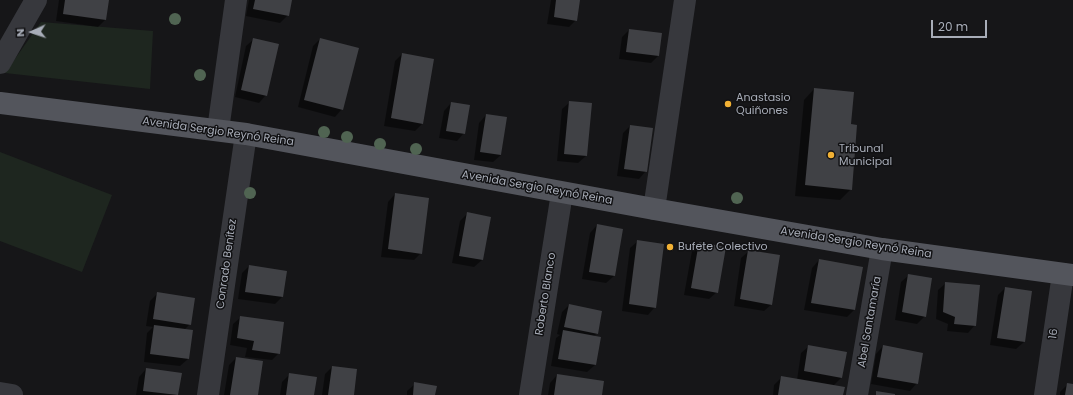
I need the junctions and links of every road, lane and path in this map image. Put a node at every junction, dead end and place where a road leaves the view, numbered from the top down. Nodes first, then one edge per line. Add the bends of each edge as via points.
1 (36, 0) edge
2 (236, 0) edge
3 (685, 0) edge
4 (0, 64) edge
5 (0, 103) edge
6 (218, 130) junction
7 (246, 134) junction
8 (562, 193) junction
9 (654, 210) junction
10 (882, 249) junction
11 (1068, 274) edge
12 (0, 393) edge
13 (12, 395) edge
14 (208, 395) edge
15 (530, 395) edge
16 (858, 395) edge
17 (1045, 395) edge

1 - 4 street
2 - 6 street
3 - 9 street
5 - 6 main road, Avenida Sergio Reynó Reina
6 - 7 main road, Avenida Sergio Reynó Reina
7 - 8 main road, Avenida Sergio Reynó Reina
7 - 14 street, Conrado Benítez
8 - 9 main road, Avenida Sergio Reynó Reina
8 - 15 street, Roberto Blanco
9 - 10 main road, Avenida Sergio Reynó Reina
10 - 11 main road, Avenida Sergio Reynó Reina
10 - 16 street, Abel Santamaría
11 - 17 street, 16
12 - 13 street

